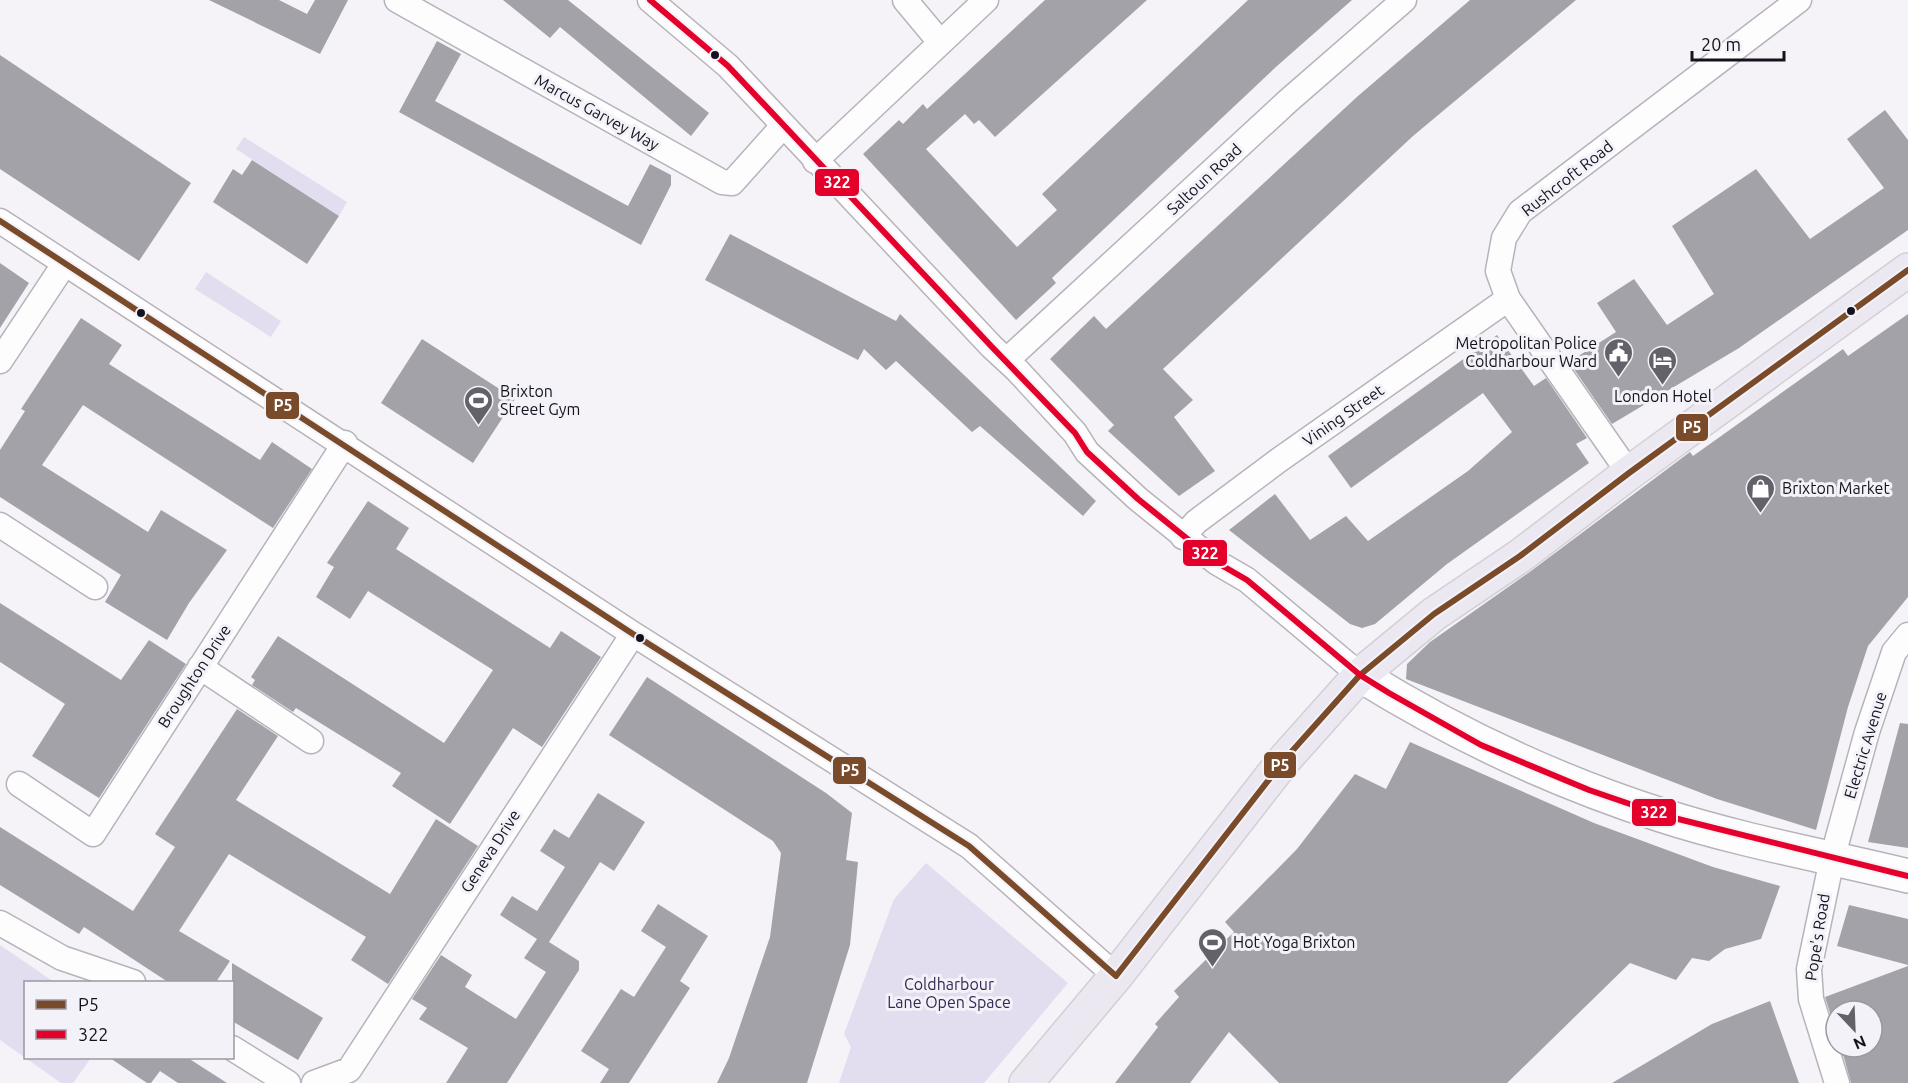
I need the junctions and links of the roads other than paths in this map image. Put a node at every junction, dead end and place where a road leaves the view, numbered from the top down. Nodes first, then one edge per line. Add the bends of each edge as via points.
1 (397, 0) edge
2 (650, 0) edge
3 (905, 0) edge
4 (986, 0) edge
5 (1404, 0) edge
6 (1799, 0) edge
7 (940, 42) junction
8 (782, 127) junction
9 (815, 161) junction
10 (0, 221) edge
11 (65, 263) junction
12 (1908, 270) edge
13 (1508, 300) junction
14 (1007, 360) junction
15 (0, 361) edge
16 (345, 443) junction
17 (1629, 473) junction
18 (0, 525) edge
19 (1183, 537) junction
20 (96, 587) dead end
21 (633, 634) junction
22 (1908, 635) edge
23 (200, 666) junction
24 (1360, 675) junction
25 (311, 741) dead end
26 (19, 784) dead end
27 (1832, 859) junction
28 (1908, 876) edge
29 (0, 923) edge
30 (1116, 976) junction
31 (130, 981) edge
32 (234, 1049) edge
33 (288, 1083) edge
34 (314, 1083) edge
35 (1026, 1083) edge
36 (1837, 1083) edge

1 - 8 street, Marcus Garvey Way via 722,182 732,183
2 - 8 street via 728,66
3 - 7 street
4 - 7 street
5 - 14 street, Saltoun Road via 1288,101
6 - 13 street, Rushcroft Road via 1520,213 1504,238 1498,271
7 - 9 street
8 - 9 street
9 - 14 street
10 - 11 street
11 - 15 street
11 - 16 street
12 - 17 main road
13 - 17 street, Rushcroft Road
13 - 19 street, Vining Street via 1196,522
14 - 19 street via 1075,433 1087,452
16 - 21 street
16 - 23 street, Broughton Drive
17 - 24 main road via 1520,556 1434,614
18 - 20 street
19 - 24 street via 1247,580
21 - 30 street via 969,846
21 - 34 street, Geneva Drive via 349,1070
22 - 27 street, Electric Avenue via 1894,652
23 - 25 street
23 - 26 street, Broughton Drive via 93,834
24 - 27 main road via 1481,745 1589,790 1662,815
24 - 30 main road via 1285,759
27 - 28 main road
27 - 36 street, Pope's Road via 1808,981
29 - 31 street via 62,958
30 - 35 main road
32 - 33 street

